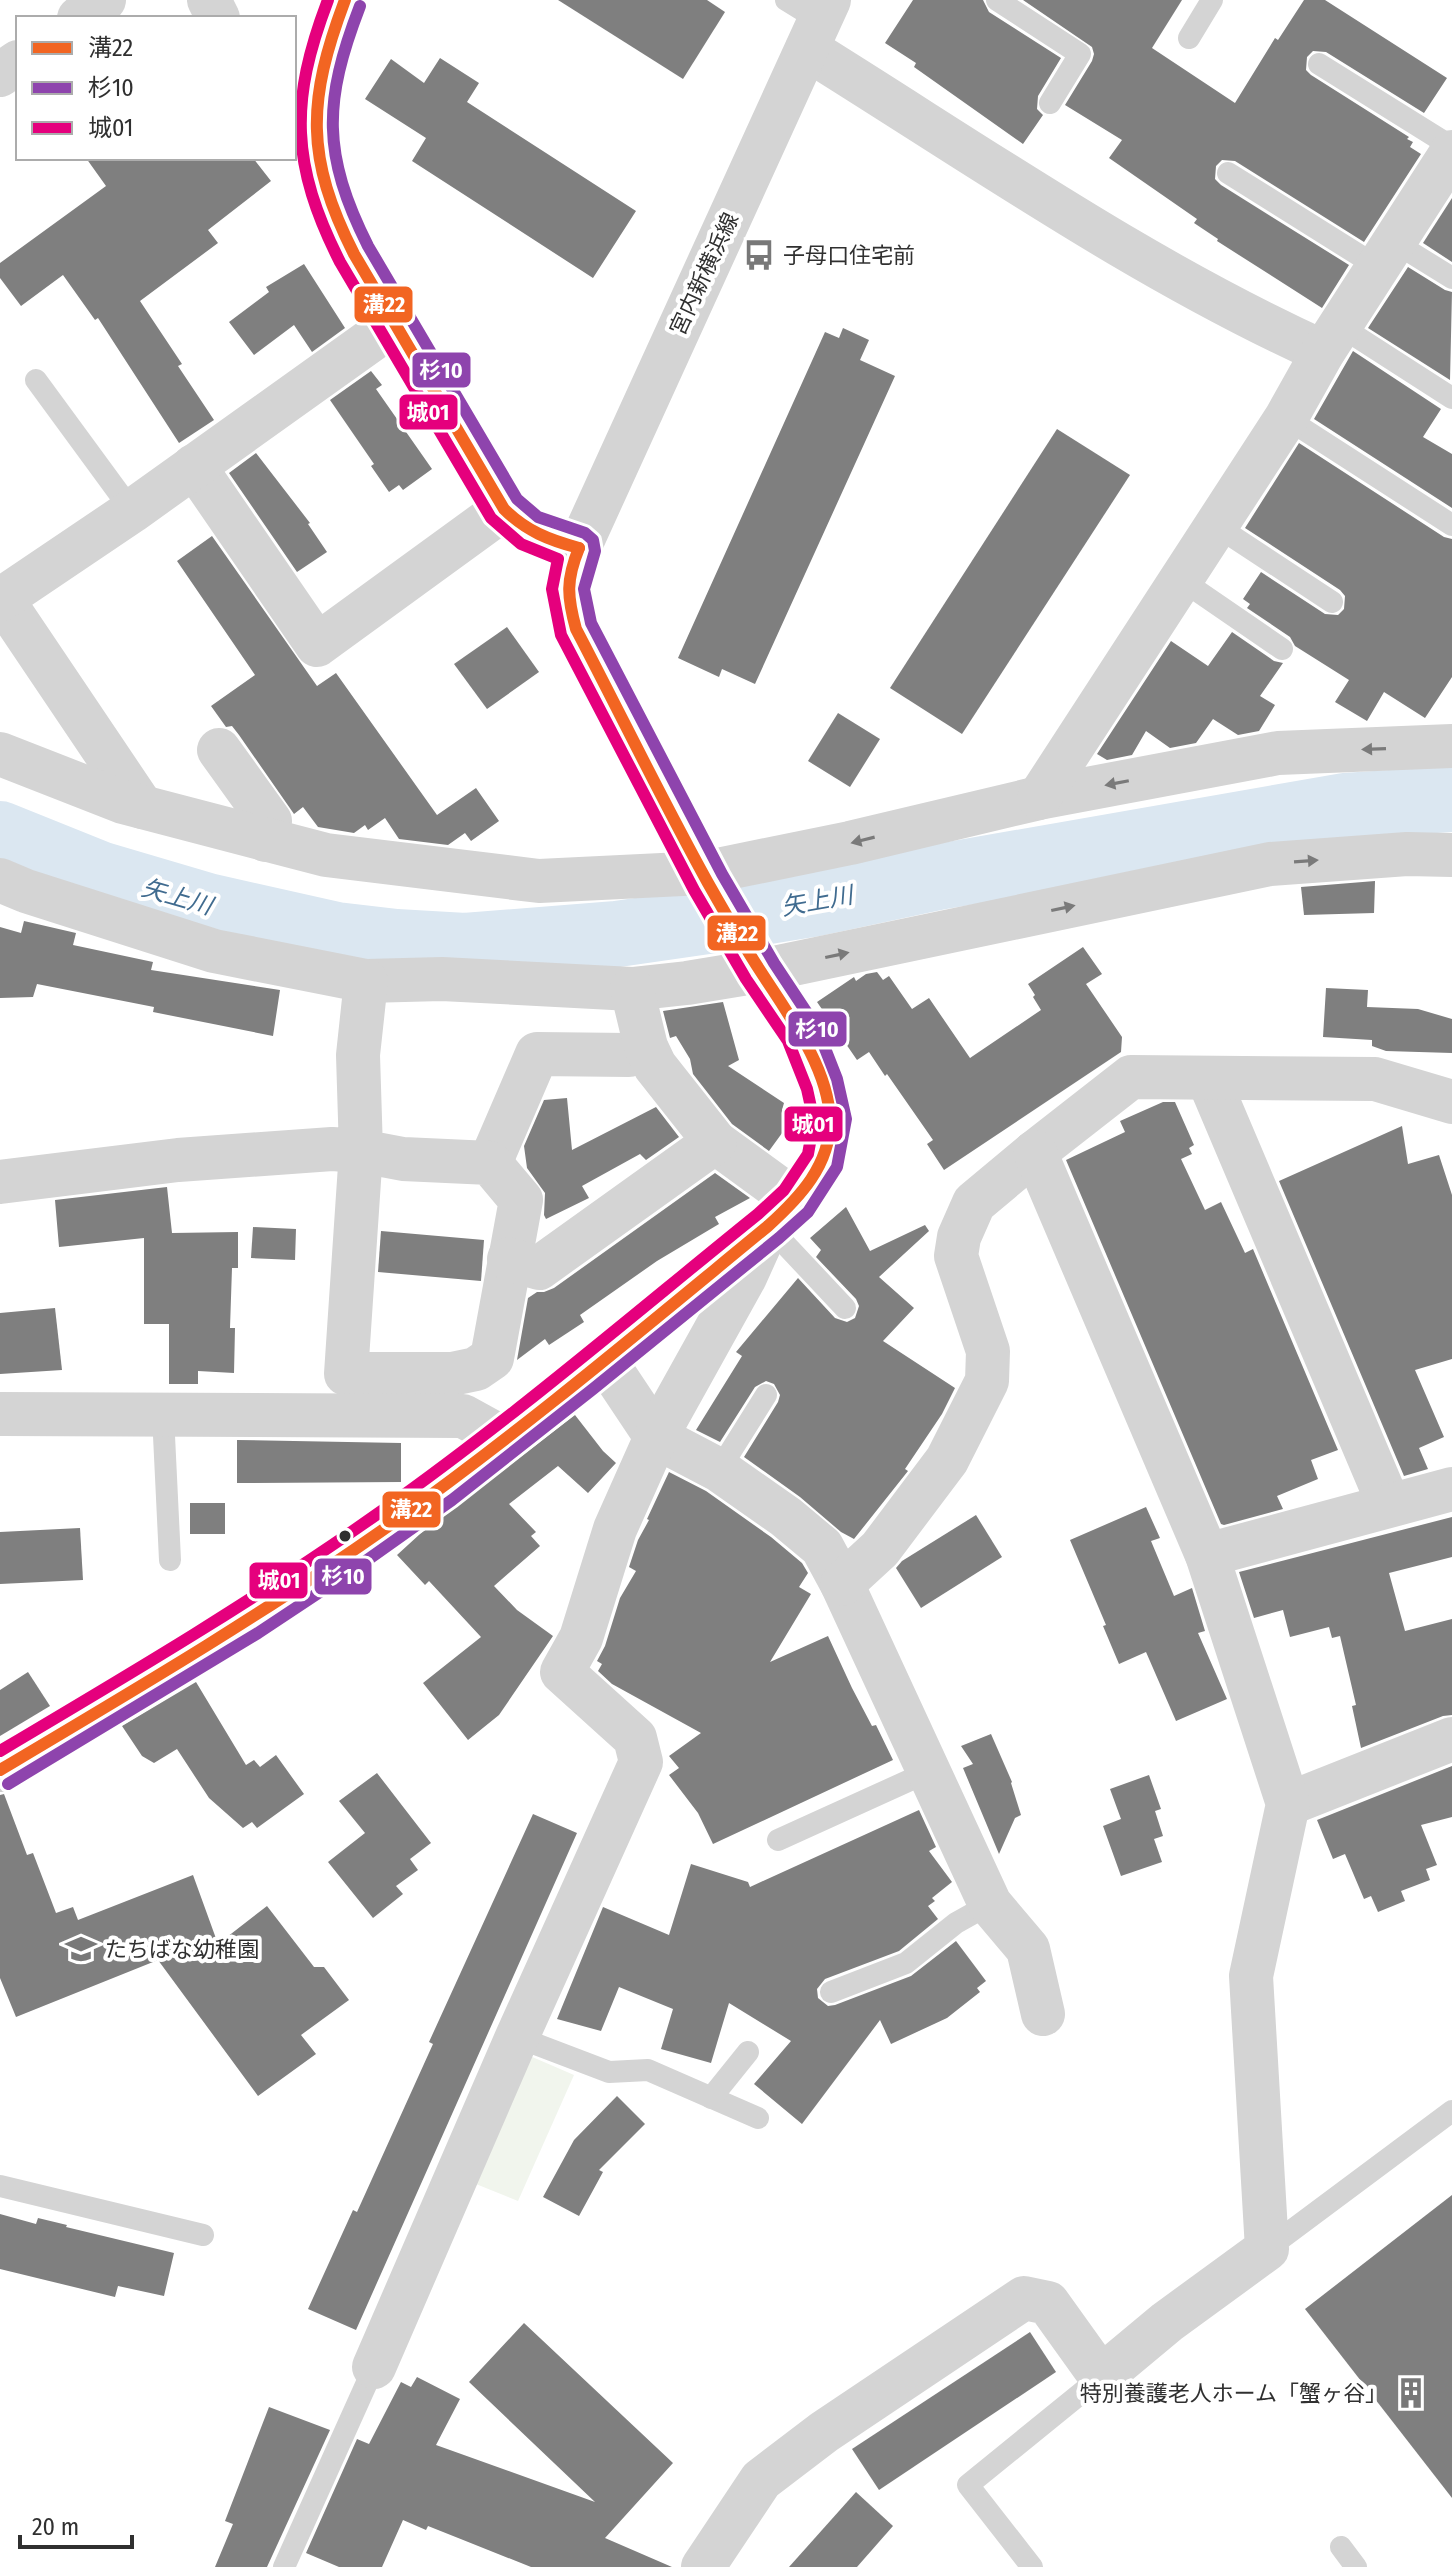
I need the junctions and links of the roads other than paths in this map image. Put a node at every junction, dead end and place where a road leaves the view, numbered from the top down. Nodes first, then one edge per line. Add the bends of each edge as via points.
1 (104, 0) edge
2 (345, 0) edge
3 (997, 0) edge
4 (1212, 0) edge
5 (82, 16) edge
6 (811, 17) edge
7 (1189, 38) dead end
8 (1319, 64) dead end
9 (306, 98) edge
10 (1050, 103) dead end
11 (1452, 149) edge
12 (1228, 173) dead end
13 (1386, 255) junction
14 (1452, 278) edge
15 (395, 323) junction
16 (1331, 339) junction
17 (36, 380) dead end
18 (1452, 398) edge
19 (1286, 418) junction
20 (194, 466) junction
21 (504, 509) junction
22 (132, 511) junction
23 (1215, 525) junction
24 (1452, 525) edge
25 (579, 548) junction
26 (1180, 579) junction
27 (1, 599) edge
28 (1332, 602) dead end
29 (1282, 649) dead end
30 (1452, 746) edge
31 (219, 750) dead end
32 (0, 754) edge
33 (1039, 798) junction
34 (142, 807) junction
35 (266, 840) junction
36 (1452, 855) edge
37 (706, 877) junction
38 (0, 880) edge
39 (758, 967) junction
40 (366, 981) junction
41 (632, 989) junction
42 (646, 1047) junction
43 (1208, 1078) junction
44 (1451, 1105) edge
45 (715, 1142) junction
46 (361, 1151) junction
47 (1035, 1152) junction
48 (490, 1163) junction
49 (0, 1182) edge
50 (782, 1214) junction
51 (509, 1259) junction
52 (845, 1308) dead end
53 (604, 1359) junction
54 (766, 1395) dead end
55 (0, 1414) edge
56 (163, 1415) junction
57 (656, 1437) junction
58 (505, 1439) junction
59 (719, 1470) junction
60 (1452, 1489) edge
61 (1389, 1505) junction
62 (1207, 1555) junction
63 (170, 1560) dead end
64 (842, 1584) junction
65 (1452, 1739) edge
66 (0, 1770) edge
67 (930, 1771) junction
68 (1288, 1804) junction
69 (778, 1840) dead end
70 (990, 1904) junction
71 (831, 1992) dead end
72 (1043, 2014) dead end
73 (517, 2037) junction
74 (748, 2052) dead end
75 (711, 2098) junction
76 (1452, 2111) edge
77 (758, 2118) dead end
78 (0, 2186) edge
79 (203, 2235) dead end
80 (1267, 2249) junction
81 (374, 2367) joint
82 (1101, 2377) junction
83 (1341, 2547) dead end
84 (284, 2567) edge
85 (703, 2567) edge
86 (1032, 2567) edge
87 (1356, 2567) edge

1 - 5 street
2 - 9 main road via 324,67
3 - 10 lane via 1080,54
4 - 7 lane
6 - 16 street via 1167,274 1252,320
6 - 25 street, 宮内新横浜線
8 - 11 lane
9 - 15 main road via 336,218
11 - 13 street
12 - 13 lane
13 - 14 lane
13 - 16 street
15 - 20 street
15 - 21 main road
16 - 18 lane
16 - 19 street
17 - 22 lane
19 - 23 street
19 - 24 lane
20 - 21 street via 317,645
20 - 22 street
21 - 25 main road via 537,536
22 - 27 street
23 - 26 street
23 - 28 lane
25 - 37 main road via 566,589 576,629
26 - 29 lane
26 - 33 street
27 - 34 street
30 -> 33 street via 1278,753
31 - 35 street via 270,821
32 - 34 street
33 -> 37 street
34 - 35 street
35 - 37 street via 326,855 539,881
39 -> 36 street via 1270,864
37 - 39 main road
38 - 40 street via 214,951
39 - 41 street
39 - 50 main road via 802,1034 830,1121 823,1159
40 - 41 street via 442,979
40 - 46 street via 358,1055
41 - 42 street
42 - 45 street
42 - 48 street via 629,1055 537,1054
43 - 44 street via 1375,1079
43 - 47 street via 1131,1077
43 - 61 street
45 - 50 street
45 - 51 street via 539,1268
46 - 48 street via 403,1159
46 - 49 street via 178,1160
46 - 51 street via 346,1374 452,1374 476,1369 492,1358
47 - 62 street
47 - 64 street via 974,1203 959,1237 956,1256 988,1351 987,1381 947,1460 880,1549
48 - 51 street via 521,1200
50 - 52 lane
50 - 53 main road
50 - 57 street
53 - 57 street
53 - 58 main road
54 - 59 lane
55 - 56 street
56 - 58 street via 463,1416
56 - 63 lane
57 - 59 street
57 - 73 street via 615,1529 581,1638 562,1672 635,1738 641,1762
58 - 66 main road via 271,1605
59 - 64 street via 822,1547
60 - 61 street
61 - 62 street
62 - 68 street
64 - 67 street
65 - 68 street
67 - 69 lane
67 - 70 street
68 - 80 street via 1251,1976
70 - 71 lane via 906,1963
70 - 72 street via 1028,1949
73 - 75 lane via 609,2072 648,2070
73 - 81 street
74 - 75 lane
75 - 77 lane
76 - 80 lane
78 - 79 lane
80 - 82 street
81 - 84 lane
82 - 85 street via 1048,2303 1024,2298 761,2480
82 - 86 lane via 968,2485
83 - 87 lane

